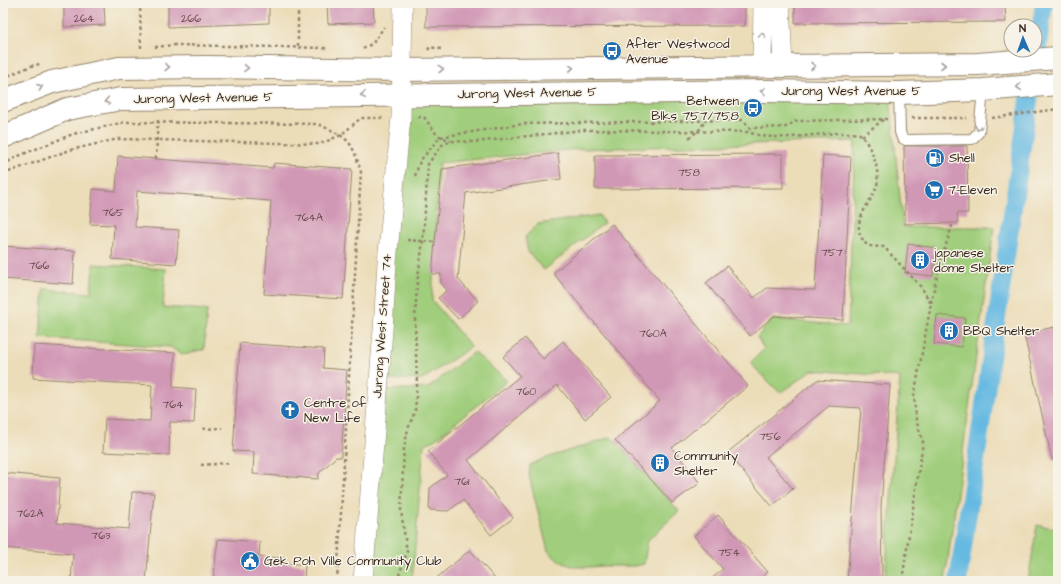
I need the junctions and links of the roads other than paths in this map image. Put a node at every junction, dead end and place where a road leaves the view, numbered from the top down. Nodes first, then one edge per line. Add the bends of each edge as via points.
1 (403, 3) edge
2 (762, 3) edge
3 (780, 3) edge
4 (1058, 58) edge
5 (773, 66) junction
6 (402, 70) junction
7 (1058, 84) edge
8 (983, 90) junction
9 (899, 93) junction
10 (402, 95) junction
11 (3, 101) edge
12 (3, 137) edge
13 (362, 581) edge

1 - 6 street, Jurong West Street 74
5 -> 2 street
3 - 5 street
5 -> 4 street, Jurong West Avenue 5 via 978,64
6 -> 5 street, Jurong West Avenue 5
6 - 10 street, Jurong West Street 74
11 -> 6 street, Jurong West Avenue 5 via 52,82 119,68
7 -> 8 street, Jurong West Avenue 5
8 - 9 street, Jurong West Avenue 5
8 -> 9 lane via 979,132 972,139 906,140 901,136
9 -> 10 street, Jurong West Avenue 5 via 771,91
10 -> 12 street, Jurong West Avenue 5 via 121,99 67,109
10 - 13 street, Jurong West Street 74 via 386,262 383,330

